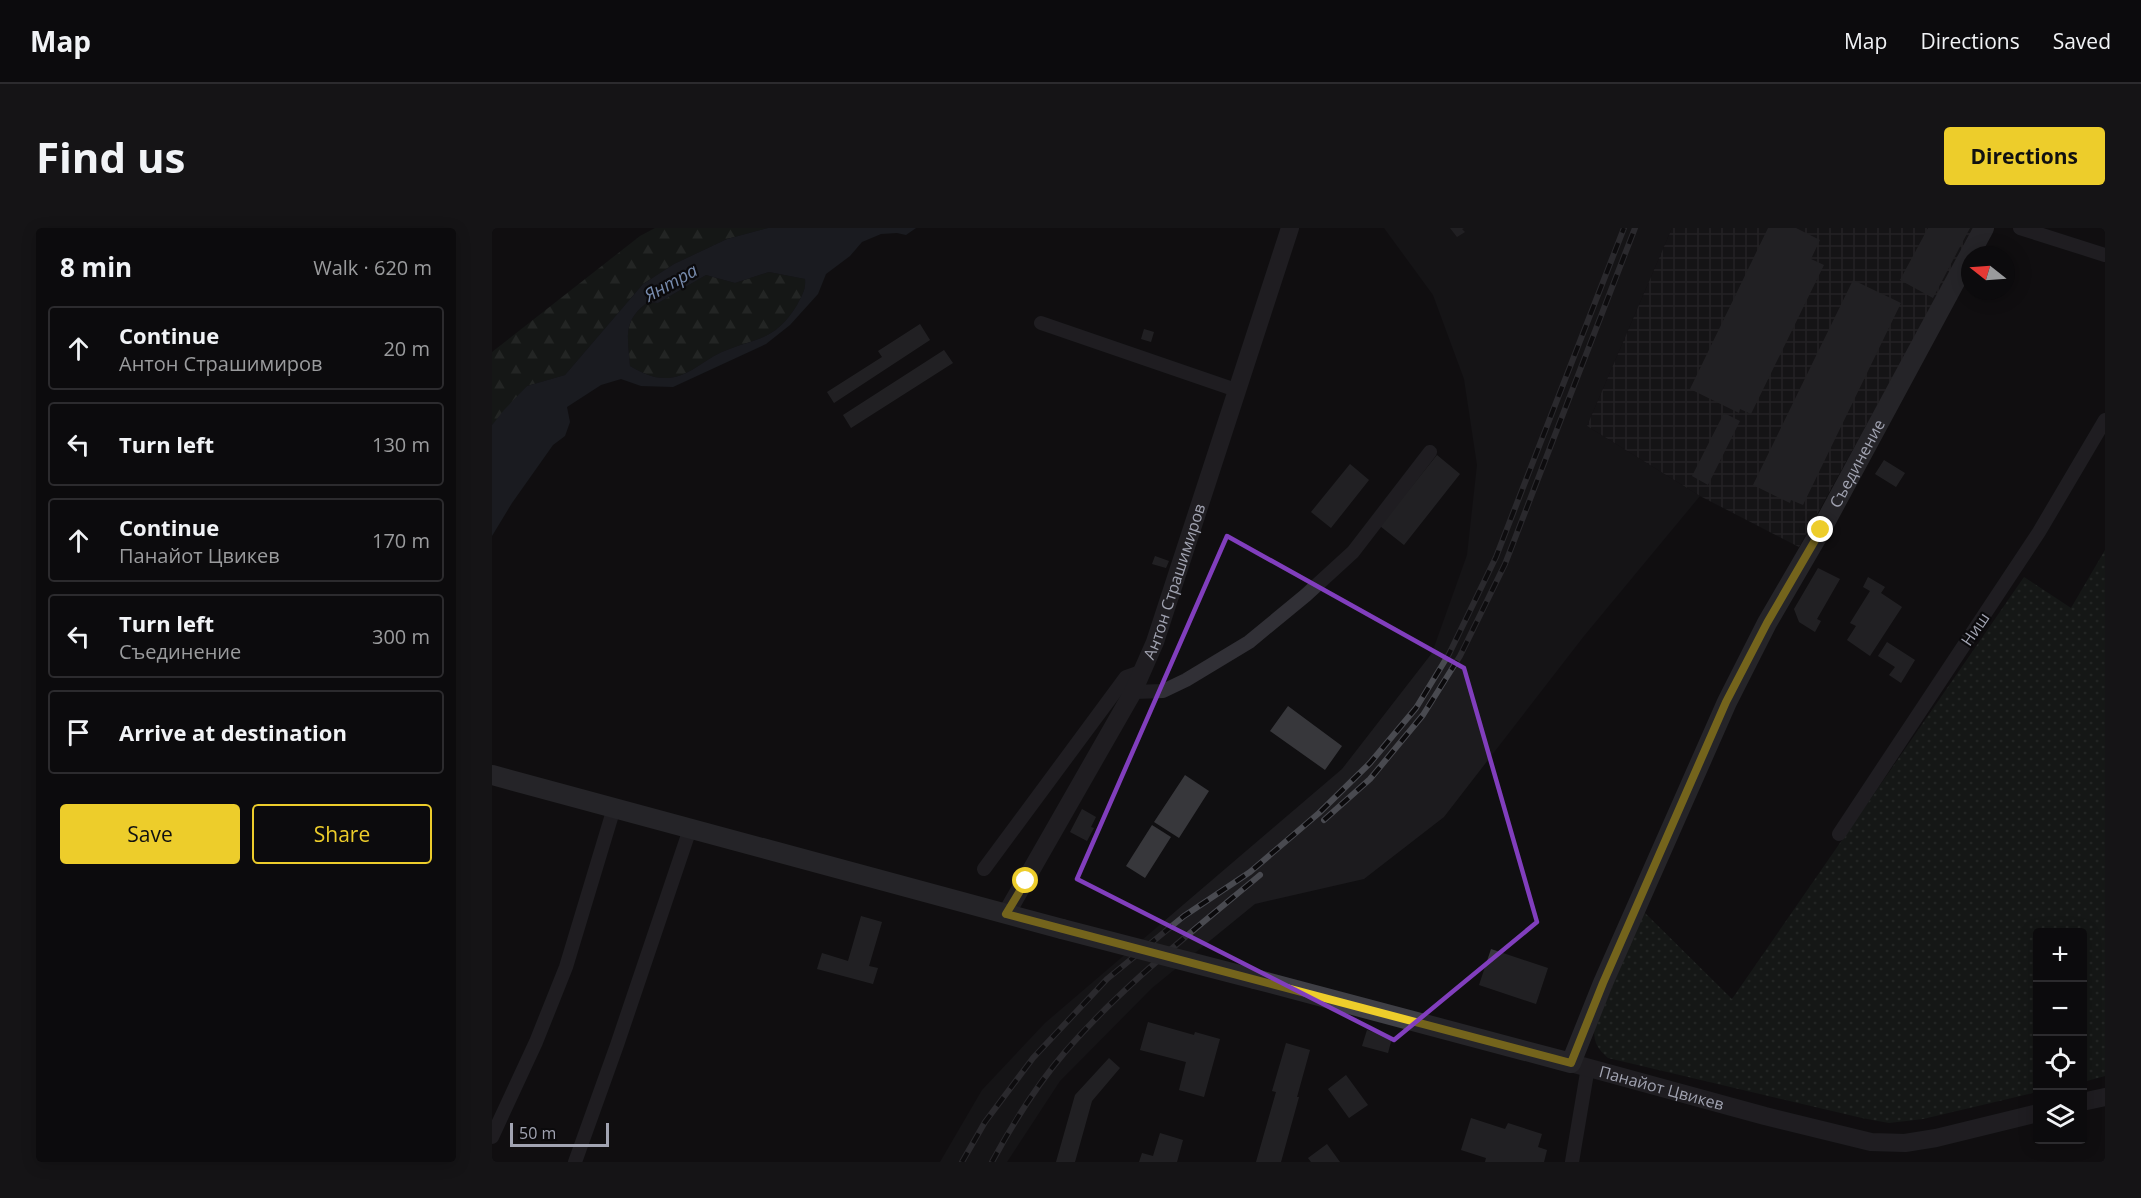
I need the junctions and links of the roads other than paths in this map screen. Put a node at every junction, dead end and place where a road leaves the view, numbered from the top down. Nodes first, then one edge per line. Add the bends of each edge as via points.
1 (1290, 228) edge
2 (1984, 228) edge
3 (2020, 228) edge
4 (2105, 255) edge
5 (1041, 323) dead end
6 (1236, 390) junction
7 (2105, 420) edge
8 (1430, 452) dead end
9 (1143, 671) junction
10 (1132, 692) junction
11 (492, 776) edge
12 (614, 808) junction
13 (690, 829) junction
14 (1839, 834) dead end
15 (984, 869) dead end
16 (1006, 914) junction
17 (1579, 1065) junction
18 (2105, 1097) edge
19 (2087, 1101) edge
20 (2033, 1114) edge
21 (492, 1137) edge
22 (575, 1162) edge
23 (1572, 1162) edge

1 - 6 street, Антон Страшимиров
2 - 17 main road, Съединение via 1726,702 1603,983
3 - 4 street
5 - 6 street
6 - 9 street, Антон Страшимиров
7 - 14 street, Ниш via 2039,532
8 - 10 street via 1353,552 1249,642 1163,691
9 - 10 street, Антон Страшимиров
9 - 15 street via 1126,677
10 - 16 street, Антон Страшимиров
11 - 12 main road, Панайот Цвикев
12 - 13 main road, Панайот Цвикев
12 - 21 street via 566,967
13 - 16 main road, Панайот Цвикев
13 - 22 street
16 - 17 main road, Панайот Цвикев, bridge
17 - 20 street, Панайот Цвикев via 1871,1142 1905,1143 1936,1138
17 - 23 street
18 - 19 street

